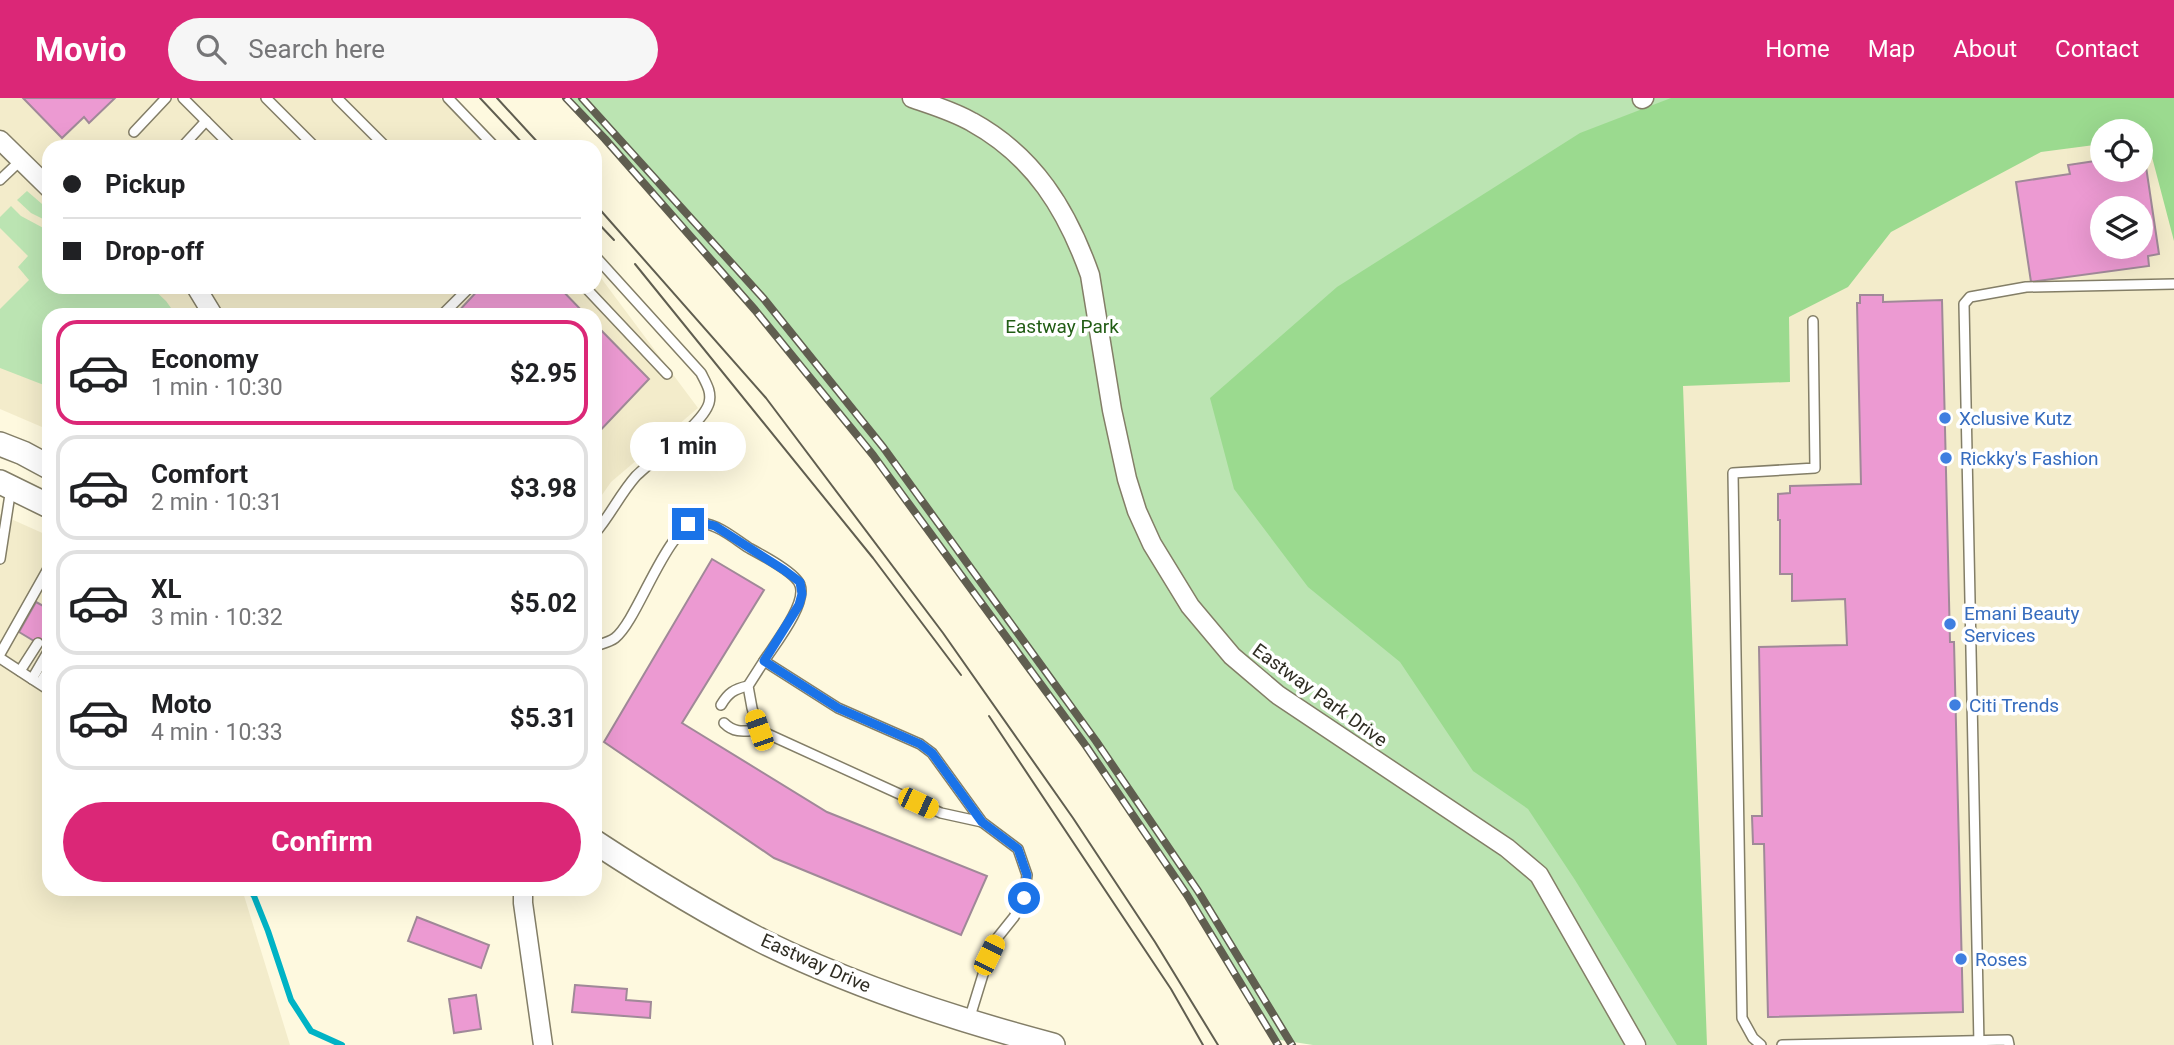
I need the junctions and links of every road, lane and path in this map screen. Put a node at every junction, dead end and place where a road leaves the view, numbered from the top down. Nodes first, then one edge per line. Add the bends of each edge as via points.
1 (166, 98) edge
2 (183, 98) edge
3 (266, 98) edge
4 (337, 98) edge
5 (448, 98) edge
6 (912, 98) edge
7 (206, 121) junction
8 (134, 132) dead end
9 (0, 140) edge
10 (188, 140) edge
11 (225, 140) edge
12 (308, 140) edge
13 (379, 140) edge
14 (488, 140) edge
15 (20, 161) junction
16 (0, 180) edge
17 (42, 181) edge
18 (602, 264) edge
19 (2174, 284) edge
20 (463, 294) edge
21 (592, 294) edge
22 (449, 308) edge
23 (1813, 321) dead end
24 (667, 374) dead end
25 (0, 444) edge
26 (42, 463) edge
27 (6, 484) edge
28 (42, 502) edge
29 (602, 522) edge
30 (0, 559) edge
31 (42, 586) edge
32 (38, 643) dead end
33 (602, 643) edge
34 (0, 656) edge
35 (764, 661) junction
36 (42, 667) edge
37 (20, 671) junction
38 (42, 675) edge
39 (36, 681) junction
40 (42, 685) edge
41 (748, 686) junction
42 (720, 705) dead end
43 (724, 723) dead end
44 (759, 730) junction
45 (982, 822) junction
46 (602, 846) edge
47 (524, 896) edge
48 (969, 1022) junction
49 (1979, 1043) edge
50 (1824, 1044) edge
51 (543, 1045) edge
52 (1054, 1045) edge
53 (1636, 1045) edge
54 (1761, 1045) edge
55 (1782, 1045) edge
56 (2009, 1045) edge

1 - 8 lane
2 - 7 lane
3 - 12 lane
4 - 13 lane
5 - 14 lane
6 - 53 street, Eastway Park Drive via 994,135 1016,152 1059,204 1090,275 1116,436 1137,511 1190,606 1232,656 1278,695 1507,848 1539,875
7 - 10 lane
7 - 11 lane
9 - 15 street
15 - 16 lane
15 - 17 street
18 - 29 lane via 701,373 710,402 705,413 637,475
19 - 49 lane via 2026,287 1970,297 1965,304
20 - 22 lane
21 - 24 lane
23 - 54 lane via 1815,468 1733,473 1742,1018
25 - 26 main road
27 - 28 main road
27 - 30 lane
31 - 34 lane
32 - 37 lane
33 - 35 lane via 614,639 634,612 674,539 688,524 699,522 715,526 800,582 799,605
34 - 37 lane
35 - 41 lane
35 - 45 lane via 838,708 920,744 932,753
36 - 39 lane
37 - 39 lane
38 - 39 lane
39 - 40 lane
41 - 42 lane via 733,690
41 - 44 lane
43 - 44 lane via 738,732
44 - 45 lane via 940,813
45 - 48 lane via 1018,849 1027,875 1024,898 989,955
46 - 48 main road, Eastway Drive via 765,942 834,974
47 - 51 street
48 - 52 main road, Eastway Drive
49 - 50 lane
49 - 56 lane via 2008,1040
50 - 55 lane

